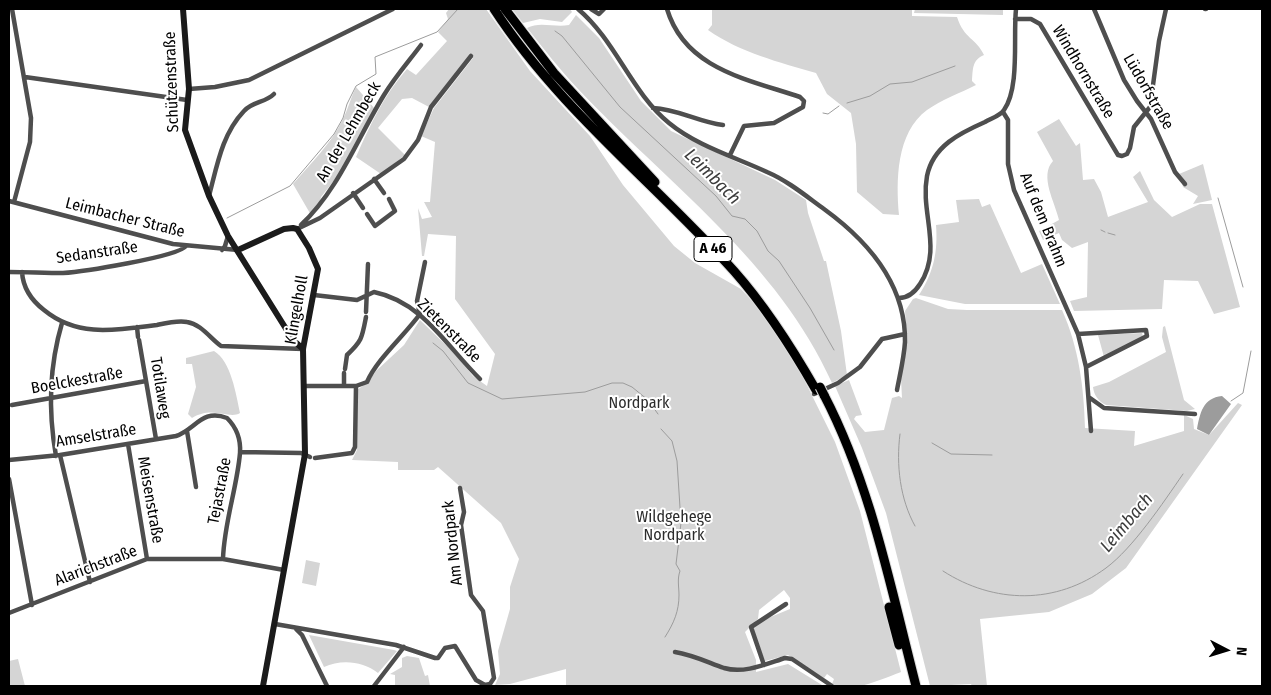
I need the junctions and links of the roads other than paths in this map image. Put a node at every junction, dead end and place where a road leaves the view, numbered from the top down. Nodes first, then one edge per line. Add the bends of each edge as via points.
1 (12, 9) edge
2 (183, 9) edge
3 (393, 9) edge
4 (494, 9) edge
5 (505, 9) edge
6 (578, 9) edge
7 (591, 9) edge
8 (604, 9) edge
9 (667, 9) edge
10 (1016, 9) edge
11 (1094, 9) edge
12 (1166, 9) edge
13 (1015, 19) junction
14 (517, 34) junction
15 (421, 45) dead end
16 (472, 56) dead end
17 (25, 77) junction
18 (189, 89) junction
19 (274, 94) dead end
20 (187, 100) junction
21 (653, 108) junction
22 (1003, 112) junction
23 (1147, 113) junction
24 (722, 125) dead end
25 (730, 155) junction
26 (374, 179) junction
27 (1185, 184) dead end
28 (353, 193) junction
29 (384, 193) dead end
30 (210, 196) junction
31 (389, 199) dead end
32 (11, 202) edge
33 (363, 208) dead end
34 (367, 214) dead end
35 (296, 230) junction
36 (228, 236) junction
37 (248, 244) junction
38 (186, 246) junction
39 (222, 250) junction
40 (238, 250) junction
41 (425, 262) dead end
42 (368, 264) dead end
43 (9, 272) edge
44 (22, 272) junction
45 (314, 295) junction
46 (367, 296) junction
47 (899, 298) junction
48 (420, 314) junction
49 (62, 323) junction
50 (137, 327) junction
51 (905, 334) junction
52 (1078, 334) junction
53 (303, 350) junction
54 (1086, 367) junction
55 (480, 379) dead end
56 (146, 381) junction
57 (344, 385) junction
58 (304, 386) junction
59 (356, 386) junction
60 (897, 390) dead end
61 (819, 393) junction
62 (50, 398) junction
63 (1090, 398) junction
64 (12, 405) dead end
65 (1195, 414) dead end
66 (187, 431) junction
67 (1091, 431) dead end
68 (156, 439) junction
69 (128, 444) junction
70 (240, 452) junction
71 (58, 456) junction
72 (310, 456) junction
73 (9, 460) edge
74 (9, 479) edge
75 (196, 487) dead end
76 (460, 488) dead end
77 (147, 559) junction
78 (223, 559) junction
79 (284, 570) junction
80 (90, 582) junction
81 (32, 604) junction
82 (786, 604) dead end
83 (9, 613) edge
84 (274, 624) junction
85 (295, 628) junction
86 (404, 648) junction
87 (675, 652) dead end
88 (764, 664) junction
89 (263, 686) edge
90 (328, 686) edge
91 (374, 686) edge
92 (832, 686) edge
93 (909, 686) edge
94 (916, 686) edge

1 - 17 street
2 - 18 street, Schützenstraße
3 - 18 street via 249,80
4 - 14 highway, A 46
5 - 14 highway, A 46
6 - 21 street via 602,33
7 - 8 street via 599,14
9 - 25 street via 680,38 702,59 744,79 800,97 804,102 803,107 774,123 744,126
10 - 13 street
11 - 23 street, Lüdorfstraße via 1124,80
12 - 23 street
13 - 22 street via 1012,88
13 - 23 street, Windhornstraße via 1040,24 1118,155 1127,154 1134,127
14 - 61 highway, A 46 via 589,126 695,229 734,272 782,334
15 - 35 street, An der Lehmbeck via 384,94 346,167 316,210
16 - 26 street via 431,107 418,140 406,157
17 - 20 street
17 - 32 street via 31,130
18 - 20 street, Schützenstraße
19 - 30 street via 269,100 244,110 226,138
20 - 30 street, Schützenstraße via 185,130
21 - 24 street via 675,110
21 - 25 street via 682,132
22 - 47 street via 962,132 939,151 931,165 926,186 931,231 930,259 916,289
22 - 52 street, Auf dem Brahm via 1008,120 1008,164 1014,190
23 - 27 street, Lüdorfstraße via 1175,172
25 - 47 street via 782,179 851,230 880,261
26 - 28 street
26 - 29 street
28 - 33 street
28 - 35 street via 320,218
30 - 36 street, Schützenstraße
31 - 34 street via 395,211 375,226
32 - 38 street, Leimbacher Straße
35 - 37 street via 284,229
35 - 45 street, Klingelholl via 317,263
36 - 37 street
36 - 39 street
36 - 40 street, Schützenstraße
37 - 40 street
38 - 39 street, Leimbacher Straße
38 - 44 street, Sedanstraße via 173,254 90,269 64,273
39 - 40 street, Leimbacher Straße
40 - 53 street, Schützenstraße via 293,340
41 - 48 street via 417,301
42 - 46 street
43 - 44 street, Sedanstraße
44 - 49 street via 22,282 31,297
45 - 46 street, Zietenstraße via 357,300
45 - 53 street, Klingelholl
46 - 48 street, Zietenstraße via 374,292 387,295
46 - 57 street via 363,333 356,348 347,355
47 - 51 street
48 - 55 street, Zietenstraße
48 - 59 street via 372,370 367,382
49 - 50 street via 88,330
49 - 62 street
50 - 53 street via 186,321 201,328 221,346
50 - 56 street, Totilaweg
51 - 60 street
51 - 61 street via 882,339 860,367
52 - 54 street, Auf dem Brahm
52 - 54 street via 1146,330 1147,336
53 - 58 street, Klingelholl
54 - 63 street, Auf dem Brahm
56 - 62 street, Boelckestraße
56 - 68 street, Totilaweg
57 - 58 street
57 - 59 street
58 - 72 street, Klingelholl
59 - 72 street via 355,447 352,453
61 - 93 highway, A 46 via 860,502
61 - 94 highway, A 46 via 854,465 867,503
62 - 64 street, Boelckestraße
62 - 71 street
63 - 65 street via 1104,408
63 - 67 street, Auf dem Brahm
66 - 68 street, Amselstraße
66 - 70 street, Tejastraße via 201,418 222,416 236,430
66 - 75 street
68 - 69 street, Amselstraße
69 - 71 street, Amselstraße
69 - 77 street, Meisenstraße
70 - 72 street
70 - 78 street, Tejastraße
71 - 73 street, Amselstraße
71 - 80 street
72 - 79 street, Klingelholl
74 - 81 street
76 - 86 street, Am Nordpark via 464,512 461,525 472,595 483,612 493,681 485,685 476,680 455,646 442,650 438,658
77 - 78 street, Alarichstraße
77 - 80 street, Alarichstraße
78 - 79 street, Alarichstraße
79 - 84 street, Klingelholl
80 - 81 street, Alarichstraße
81 - 83 street, Alarichstraße
82 - 88 street via 751,627
84 - 85 street
84 - 89 street, Klingelholl
85 - 86 street
85 - 90 street via 302,635
86 - 91 street
87 - 88 street via 734,670
88 - 92 street via 792,659

